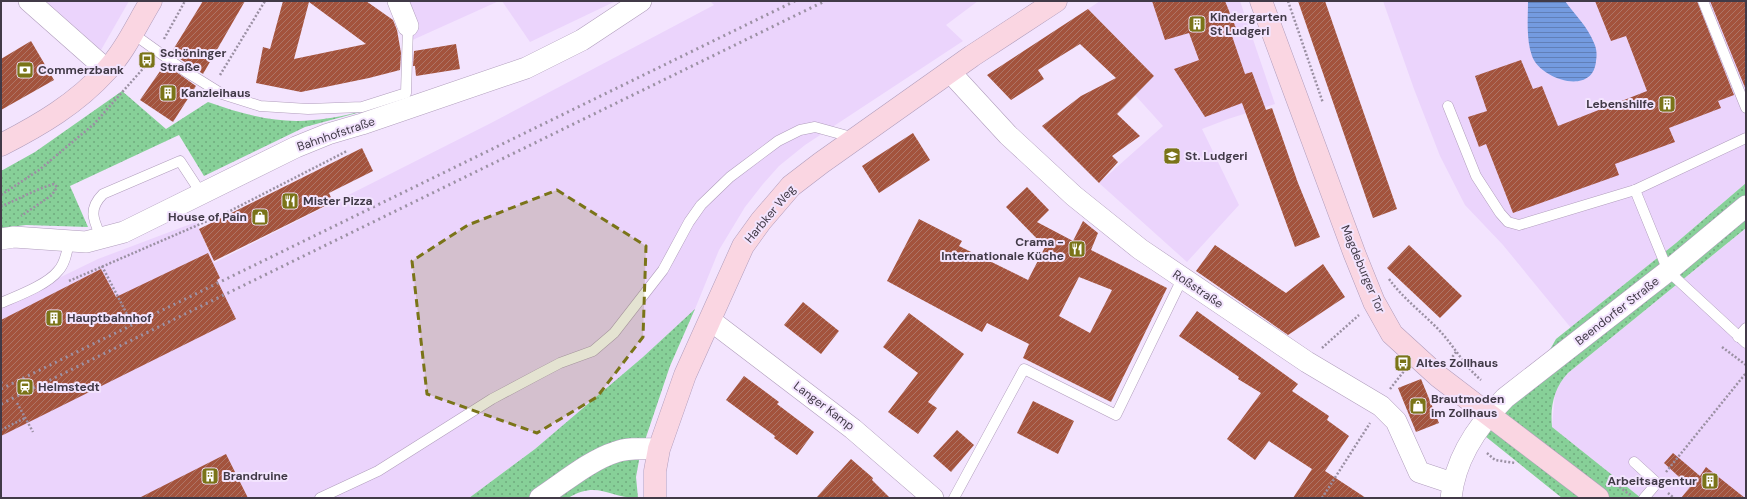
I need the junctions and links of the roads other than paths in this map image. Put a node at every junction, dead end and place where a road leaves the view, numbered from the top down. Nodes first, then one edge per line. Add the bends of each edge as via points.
1 (29, 1) edge
2 (150, 1) edge
3 (398, 1) edge
4 (641, 1) edge
5 (1056, 1) edge
6 (1261, 1) edge
7 (1703, 1) edge
8 (408, 26) joint
9 (132, 33) junction
10 (107, 70) junction
11 (950, 73) junction
12 (1448, 106) dead end
13 (1746, 108) edge
14 (855, 138) junction
15 (1746, 138) edge
16 (1, 145) edge
17 (1635, 190) junction
18 (201, 193) junction
19 (1746, 206) edge
20 (1, 239) edge
21 (102, 239) junction
22 (69, 242) junction
23 (1668, 271) junction
24 (1182, 279) junction
25 (1, 303) edge
26 (710, 320) junction
27 (1746, 328) edge
28 (1742, 340) edge
29 (1488, 415) junction
30 (659, 449) junction
31 (1634, 462) dead end
32 (1451, 490) edge
33 (320, 498) edge
34 (540, 498) edge
35 (654, 498) edge
36 (932, 498) edge
37 (954, 498) edge
38 (1598, 498) edge
39 (1644, 498) edge

1 - 10 street
2 - 9 main road
3 - 8 street
4 - 18 street, Bahnhofstraße via 582,40 526,68 328,134
5 - 11 main road, Harbker Weg
6 - 29 main road, Magdeburger Tor via 1354,255 1374,302 1392,334 1417,358
7 - 13 lane
8 - 9 lane via 406,93 362,107 308,109 260,106 222,94
9 - 10 main road
10 - 16 main road via 74,101 52,117
11 - 14 main road, Harbker Weg
11 - 24 street, Roßstraße via 1008,135 1074,196
12 - 17 lane via 1476,176 1508,222 1519,226
14 - 26 main road, Harbker Weg via 791,186 761,221 744,246
14 - 33 lane via 815,127 800,130 778,141 730,177 701,205 663,270 614,333 593,351 560,363 492,399 378,471
15 - 17 lane
17 - 23 lane
18 - 21 street, Bahnhofstraße via 124,232
18 - 21 lane via 180,161 102,194 94,202 92,212
19 - 23 street, Beendorfer Straße
20 - 22 street, Bahnhofstraße via 14,237
21 - 22 street, Bahnhofstraße
22 - 25 lane via 66,257 59,271 50,279
23 - 28 lane
23 - 29 street, Beendorfer Straße via 1505,398
24 - 32 street, Roßstraße via 1307,362 1381,406 1396,421 1419,472
24 - 37 lane via 1116,415 1024,369
26 - 30 main road, Harbker Weg via 685,375
26 - 36 street, Langer Kamp via 853,429
27 - 28 lane
29 - 32 street, Beendorfer Straße via 1459,461
29 - 38 main road, Magdeburger Tor
30 - 34 street via 616,452 590,465
30 - 35 main road, Harbker Weg
31 - 39 lane via 1657,483

